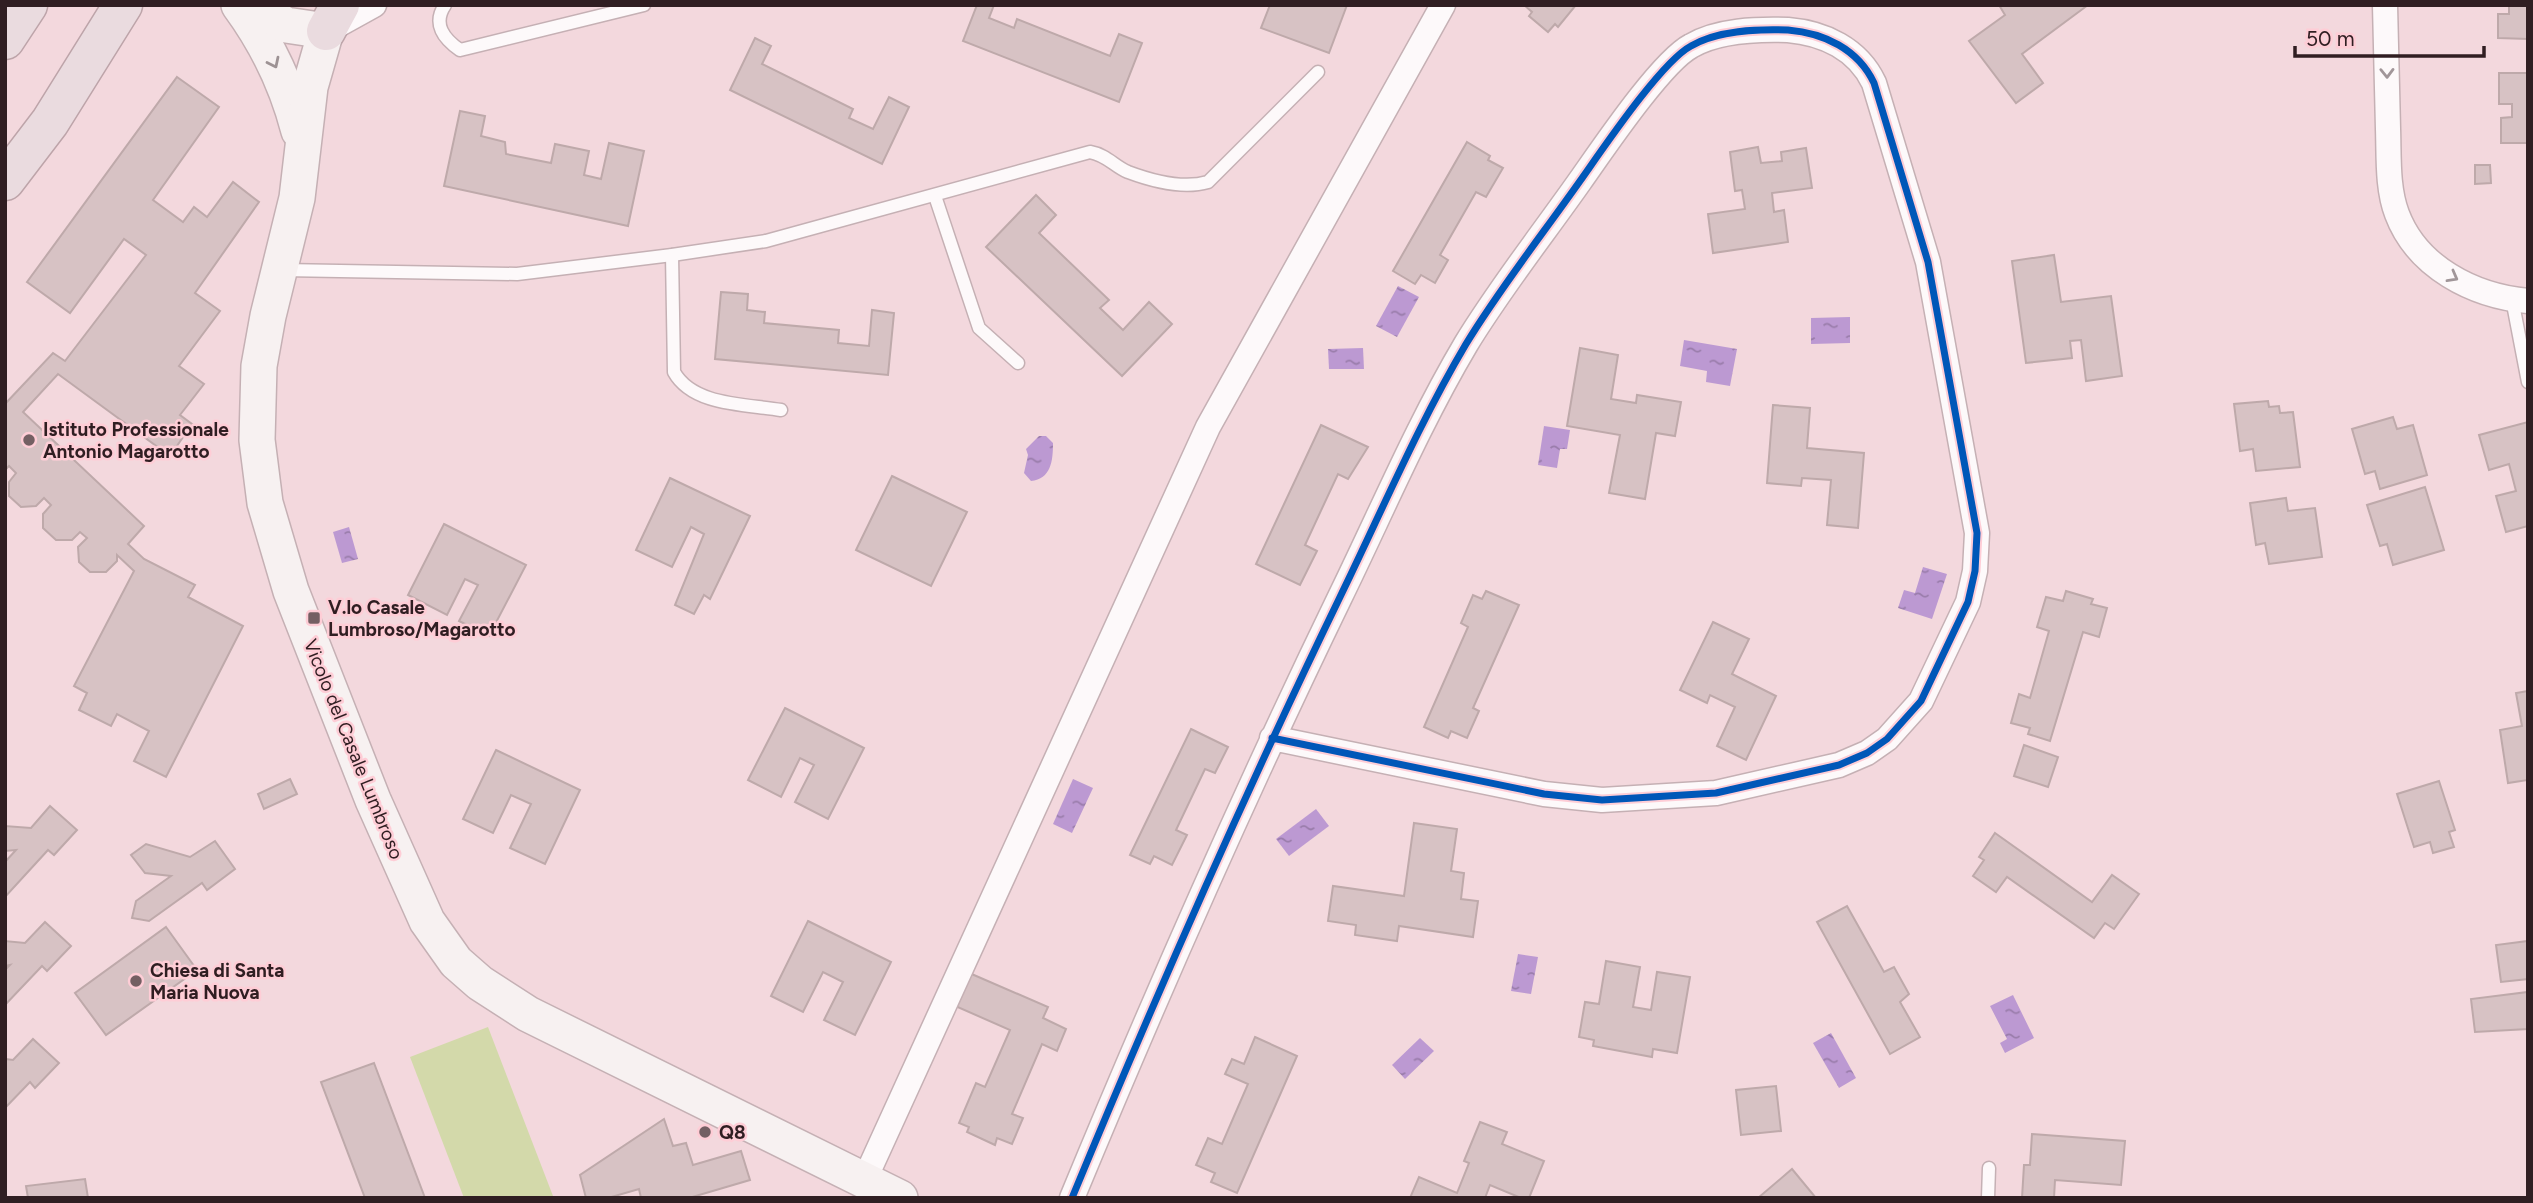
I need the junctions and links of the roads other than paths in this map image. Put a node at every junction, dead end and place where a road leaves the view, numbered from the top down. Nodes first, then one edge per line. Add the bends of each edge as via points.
1 (28, 5) edge
2 (101, 5) edge
3 (123, 5) edge
4 (239, 5) edge
5 (251, 5) edge
6 (374, 5) edge
7 (445, 5) edge
8 (643, 5) edge
9 (1443, 5) edge
10 (2385, 5) edge
11 (326, 14) edge
12 (5, 40) edge
13 (1318, 72) dead end
14 (302, 143) junction
15 (5, 150) edge
16 (5, 181) edge
17 (935, 196) junction
18 (672, 255) junction
19 (279, 270) junction
20 (2520, 300) edge
21 (1018, 363) dead end
22 (2528, 382) edge
23 (781, 410) dead end
24 (1272, 738) junction
25 (1989, 1168) dead end
26 (864, 1181) junction
27 (900, 1198) edge
28 (1072, 1198) edge
29 (1988, 1198) edge

1 - 12 highway
2 - 15 highway
3 - 16 highway via 50,122
4 -> 14 street via 280,74
5 - 11 street via 286,25
6 - 11 street
7 - 8 lane via 439,25 444,39 460,50
9 - 26 street via 1208,427
10 -> 20 street via 2389,160 2392,196 2402,225 2422,255 2444,272 2484,292
11 - 14 street, Vicolo del Casale Lumbroso
13 - 17 lane via 1208,182 1190,187 1126,171 1104,155 1090,152
14 - 19 street, Vicolo del Casale Lumbroso via 298,198
17 - 18 lane via 766,241
17 - 21 lane via 979,328
18 - 19 lane via 517,274
18 - 23 lane via 674,372 681,385 695,395
19 - 26 street, Vicolo del Casale Lumbroso via 257,390 258,452 268,518 285,575 368,788 438,939 474,978 528,1014
20 - 22 lane
24 - 24 street via 1467,343 1611,138 1676,57 1700,42 1765,30 1820,36 1852,54 1874,83 1919,223 1976,525 1976,560 1968,602 1912,714 1877,746 1839,765 1716,793 1623,800 1545,794
24 - 28 street via 1167,968
25 - 29 lane
26 - 27 street, Vicolo del Casale Lumbroso

